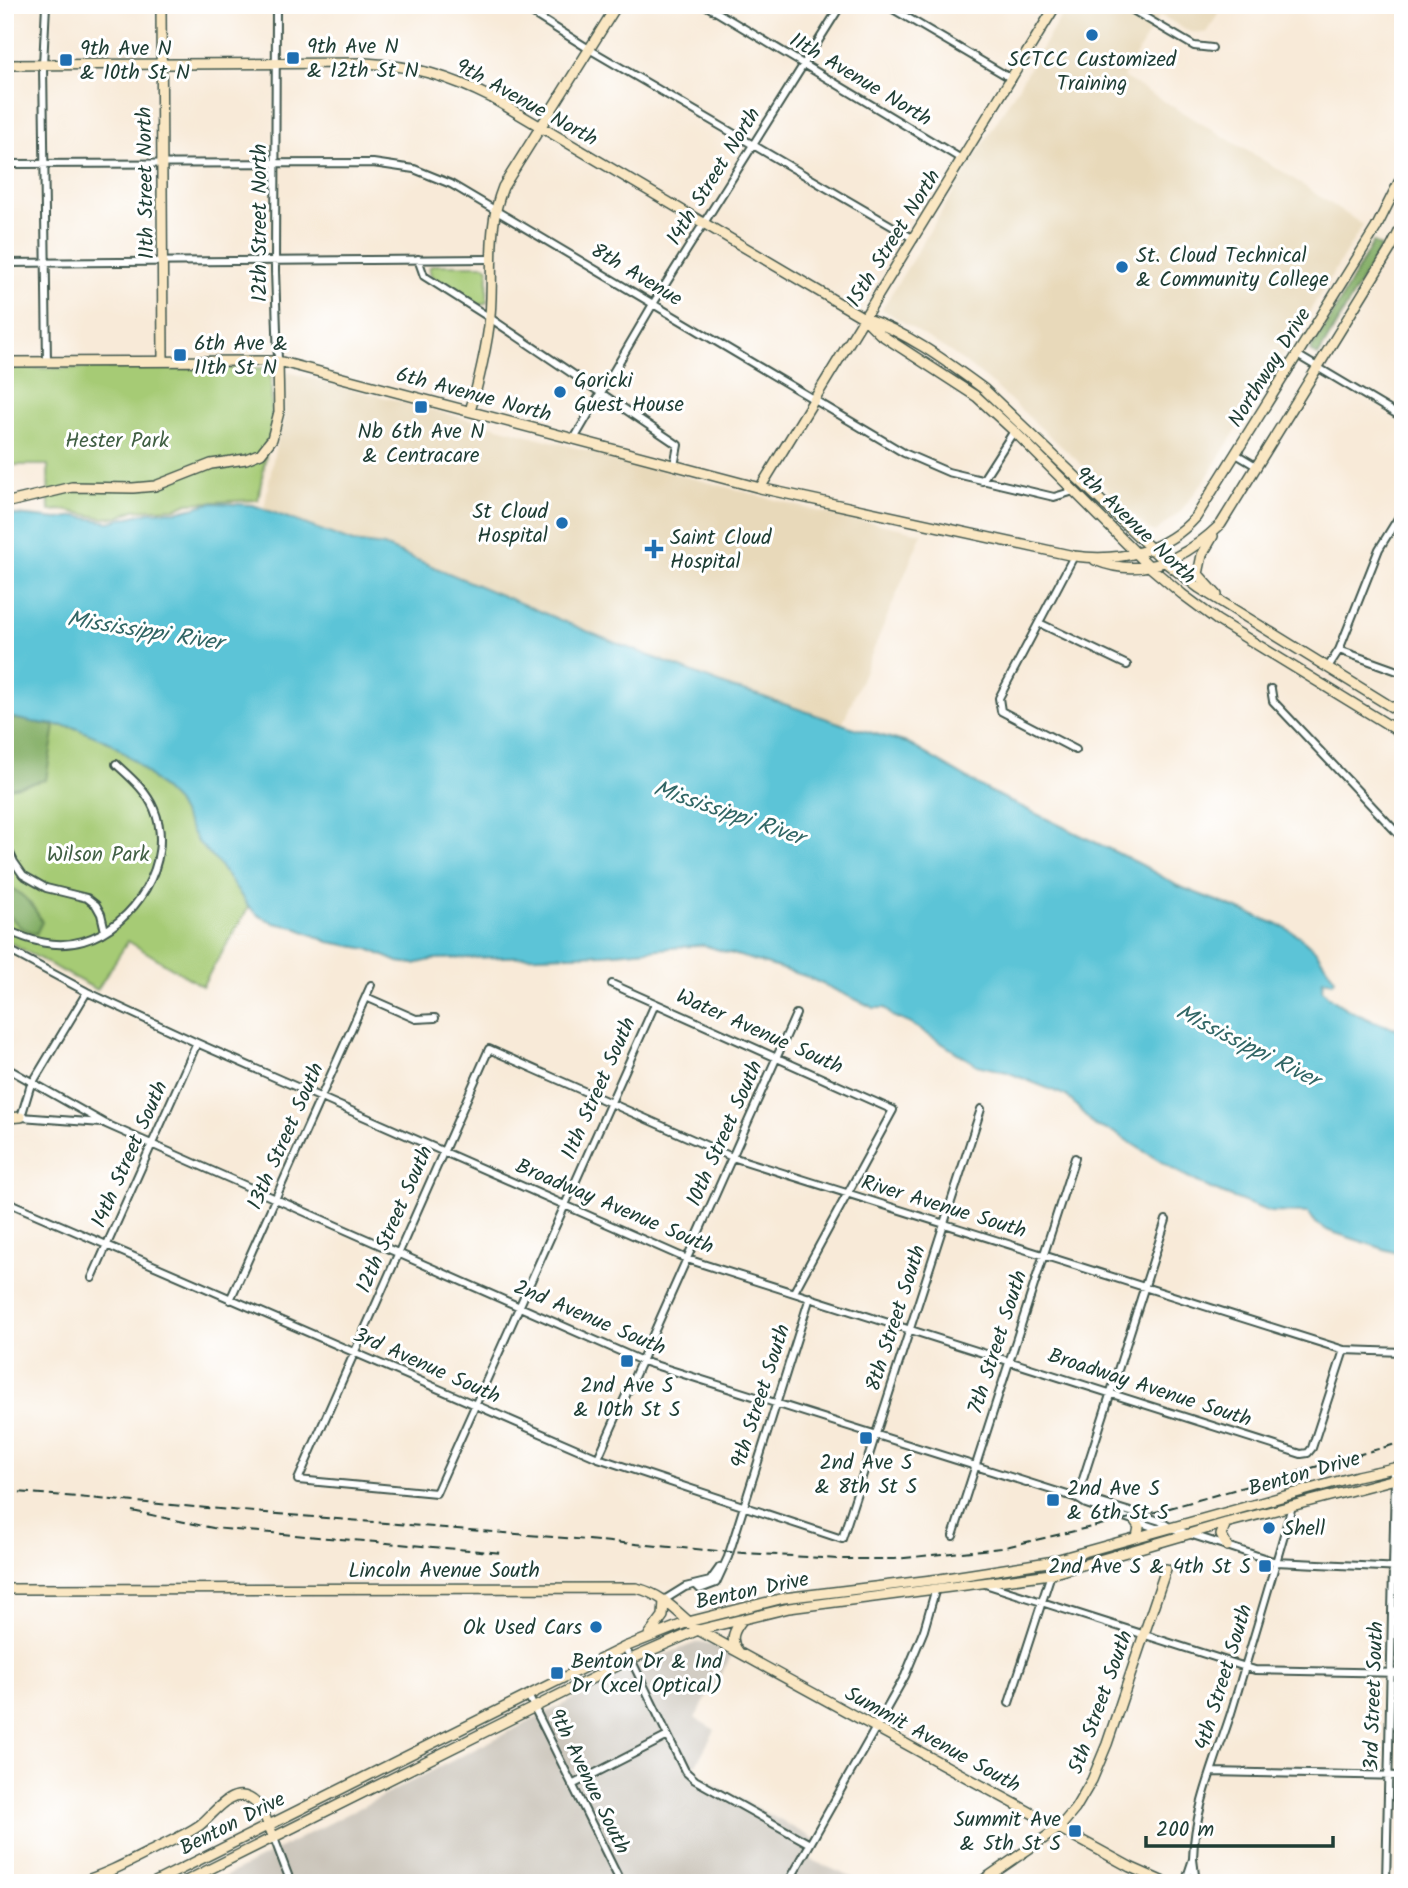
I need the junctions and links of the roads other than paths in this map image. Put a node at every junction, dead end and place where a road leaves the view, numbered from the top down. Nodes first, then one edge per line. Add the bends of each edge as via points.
1 (46, 5) edge
2 (161, 5) edge
3 (276, 5) edge
4 (519, 5) edge
5 (617, 5) edge
6 (705, 5) edge
7 (842, 5) edge
8 (886, 5) edge
9 (1056, 5) edge
10 (1124, 5) edge
11 (1212, 48) dead end
12 (589, 49) junction
13 (276, 63) junction
14 (161, 64) junction
15 (5, 65) edge
16 (43, 65) junction
17 (804, 65) junction
18 (1012, 79) junction
19 (540, 127) junction
20 (754, 144) junction
21 (962, 160) junction
22 (277, 163) junction
23 (5, 164) edge
24 (45, 164) junction
25 (161, 164) junction
26 (1403, 174) edge
27 (495, 209) junction
28 (1403, 223) edge
29 (704, 224) junction
30 (914, 239) junction
31 (492, 259) junction
32 (418, 260) junction
33 (275, 261) junction
34 (5, 263) edge
35 (46, 263) junction
36 (163, 263) junction
37 (653, 304) junction
38 (490, 318) junction
39 (864, 318) junction
40 (1297, 355) junction
41 (163, 361) junction
42 (278, 361) junction
43 (5, 362) edge
44 (47, 362) junction
45 (1318, 368) junction
46 (601, 394) junction
47 (814, 398) junction
48 (470, 411) junction
49 (1403, 418) edge
50 (1014, 431) junction
51 (574, 439) junction
52 (1236, 454) junction
53 (674, 466) junction
54 (1256, 466) junction
55 (982, 481) junction
56 (760, 488) junction
57 (1074, 491) junction
58 (5, 503) edge
59 (1403, 510) edge
60 (1221, 524) junction
61 (1152, 549) junction
62 (1138, 554) junction
63 (1074, 556) junction
64 (1090, 558) junction
65 (1166, 563) junction
66 (1150, 567) junction
67 (1252, 622) junction
68 (1039, 623) junction
69 (1339, 650) junction
70 (1127, 665) dead end
71 (1328, 667) junction
72 (1403, 673) edge
73 (1271, 689) dead end
74 (1403, 714) edge
75 (1403, 734) edge
76 (1076, 750) dead end
77 (116, 764) dead end
78 (1403, 839) edge
79 (5, 843) edge
80 (5, 929) edge
81 (105, 931) junction
82 (5, 948) edge
83 (612, 984) dead end
84 (371, 985) dead end
85 (87, 992) junction
86 (366, 997) junction
87 (655, 1004) junction
88 (796, 1014) dead end
89 (435, 1018) dead end
90 (197, 1043) junction
91 (489, 1049) joint
92 (776, 1058) junction
93 (5, 1067) edge
94 (33, 1082) junction
95 (321, 1096) junction
96 (610, 1103) junction
97 (981, 1109) dead end
98 (22, 1116) junction
99 (5, 1118) edge
100 (106, 1124) junction
101 (153, 1144) junction
102 (443, 1151) junction
103 (732, 1157) junction
104 (1075, 1158) dead end
105 (847, 1194) junction
106 (275, 1199) junction
107 (5, 1201) edge
108 (565, 1205) junction
109 (1166, 1220) dead end
110 (944, 1224) junction
111 (107, 1246) junction
112 (398, 1253) junction
113 (1043, 1255) junction
114 (687, 1259) junction
115 (92, 1278) dead end
116 (1144, 1286) junction
117 (794, 1292) junction
118 (810, 1297) junction
119 (230, 1300) junction
120 (520, 1307) junction
121 (910, 1329) junction
122 (1344, 1350) junction
123 (354, 1352) junction
124 (1403, 1352) edge
125 (642, 1361) junction
126 (1010, 1361) junction
127 (1110, 1393) junction
128 (776, 1403) junction
129 (475, 1406) junction
130 (876, 1435) junction
131 (598, 1458) junction
132 (976, 1466) junction
133 (1403, 1466) edge
134 (1392, 1468) junction
135 (1399, 1478) edge
136 (436, 1493) joint
137 (1077, 1498) junction
138 (1292, 1506) junction
139 (743, 1507) junction
140 (1135, 1521) junction
141 (1226, 1523) junction
142 (1171, 1528) junction
143 (1190, 1534) junction
144 (953, 1536) dead end
145 (1137, 1537) junction
146 (842, 1539) joint
147 (1227, 1546) junction
148 (1048, 1562) junction
149 (1276, 1562) junction
150 (1394, 1568) junction
151 (1403, 1568) edge
152 (1166, 1569) dead end
153 (1051, 1574) junction
154 (937, 1579) junction
155 (985, 1584) junction
156 (5, 1589) edge
157 (936, 1590) junction
158 (664, 1600) junction
159 (1043, 1602) junction
160 (743, 1619) junction
161 (688, 1622) junction
162 (698, 1630) junction
163 (1143, 1635) junction
164 (645, 1639) junction
165 (625, 1647) junction
166 (739, 1653) junction
167 (631, 1659) junction
168 (1246, 1665) junction
169 (1392, 1673) junction
170 (1403, 1673) edge
171 (528, 1695) junction
172 (1009, 1703) dead end
173 (534, 1707) junction
174 (876, 1728) junction
175 (666, 1737) junction
176 (1212, 1772) junction
177 (1387, 1775) junction
178 (1403, 1776) edge
179 (572, 1785) junction
180 (267, 1825) junction
181 (1059, 1828) junction
182 (274, 1838) junction
183 (810, 1844) junction
184 (1193, 1858) junction
185 (1156, 1881) edge
186 (1339, 1881) edge
187 (78, 1883) edge
188 (153, 1883) edge
189 (182, 1883) edge
190 (291, 1883) edge
191 (621, 1883) edge
192 (788, 1883) edge
193 (979, 1883) edge
194 (1166, 1883) edge
195 (1185, 1883) edge
196 (1196, 1883) edge
197 (1385, 1883) edge

1 - 16 street
2 - 14 street, 11th Street North
3 - 13 street, 12th Street North
4 - 12 street
5 - 12 street
6 - 17 street, 11th Avenue North
7 - 17 street, 14th Street North
8 - 18 street
9 - 18 street, 15th Street North
10 - 11 street via 1194,46
12 - 19 street
12 - 20 street
13 - 14 street, 9th Avenue North
13 - 19 street, 9th Avenue North via 365,63 420,69 465,85
13 - 22 street, 12th Street North
14 - 16 street, 9th Avenue North
14 - 25 street, 11th Street North
15 - 16 street, 9th Avenue North
16 - 24 street
17 - 20 street, 14th Street North
17 - 21 street, 11th Avenue North
18 - 21 street, 15th Street North
19 - 27 street via 503,187
19 - 29 street, 9th Avenue North
20 - 29 street, 14th Street North
20 - 30 street
21 - 30 street, 15th Street North
22 - 25 street, 8th Avenue
22 - 27 street, 8th Avenue via 373,163 414,169
22 - 33 street, 12th Street North
23 - 24 street, 8th Avenue
24 - 25 street, 8th Avenue
24 - 35 street
25 - 36 street, 11th Street North
26 - 40 street, Northway Drive via 1376,228
27 - 31 street
27 - 37 street, 8th Avenue
28 - 45 street, Northway Drive
29 - 37 street, 14th Street North
29 - 39 street, 9th Avenue North
30 - 39 street, 15th Street North
31 - 32 street
31 - 38 street
32 - 33 street
32 - 38 street via 424,276
33 - 36 street
33 - 42 street, 12th Street North
34 - 35 street
35 - 36 street
35 - 44 street
36 - 41 street, 11th Street North
37 - 46 street, 14th Street North
37 - 47 street, 8th Avenue
38 - 46 street
38 - 48 street
39 - 47 street, 15th Street North
39 - 50 street, 9th Avenue North via 880,334 977,397
39 - 61 street, 9th Avenue North via 884,324 984,388
40 - 45 street
40 - 52 street, Northway Drive
41 - 42 street, 6th Avenue North
41 - 44 street, 6th Avenue North
42 - 48 street, 6th Avenue North
42 - 58 street, 12th Street North via 279,412 272,439 261,453 211,464 155,486 72,487
43 - 44 street, 6th Avenue North
45 - 49 street
45 - 54 street, Northway Drive
46 - 51 street, 14th Street North
46 - 53 street via 678,445
47 - 55 street, 8th Avenue via 904,453
47 - 56 street, 15th Street North
48 - 51 street, 6th Avenue North
50 - 55 street
50 - 57 street, 9th Avenue North
51 - 53 street, 6th Avenue North
52 - 54 street
52 - 61 street, Northway Drive via 1187,528
53 - 56 street, 6th Avenue North
54 - 60 street, Northway Drive
55 - 57 street, 8th Avenue via 1054,497
56 - 63 street, 6th Avenue North
57 - 62 street, 9th Avenue North
59 - 69 street via 1379,549
60 - 65 street, Northway Drive
60 - 67 street via 1202,555 1198,574
61 - 62 street, Northway Drive
61 - 65 street, 9th Avenue North
62 - 64 street, 6th Avenue North
62 - 66 street, 9th Avenue North
63 - 64 street, 6th Avenue North
63 - 68 street
64 - 66 street, 6th Avenue North via 1112,567
65 - 66 street, Northway Drive
65 - 67 street, 9th Avenue North
66 - 75 street, 9th Avenue North via 1217,620
67 - 71 street, 9th Avenue North
68 - 70 street
68 - 76 street via 999,698 1001,711
69 - 71 street
69 - 72 street
71 - 74 street, 9th Avenue North
73 - 78 street via 1273,701
77 - 81 street via 141,787 154,810 160,838 148,888 126,915
79 - 81 street via 23,875 96,905
80 - 81 street via 32,942 58,944 82,941
82 - 85 street, Broadway Avenue South
83 - 87 street, Water Avenue South
84 - 86 street, 13th Street South
85 - 90 street, Broadway Avenue South
85 - 94 street
86 - 89 street via 416,1019
86 - 95 street, 13th Street South
87 - 92 street, Water Avenue South
87 - 96 street, 11th Street South
88 - 92 street, 10th Street South
90 - 95 street, Broadway Avenue South
90 - 101 street, 14th Street South
91 - 96 street, River Avenue South
91 - 102 street, 12th Street South
92 - 103 street, 10th Street South
92 - 105 street, Water Avenue South via 893,1110
93 - 94 street, 2nd Avenue South
94 - 98 street
94 - 100 street, 2nd Avenue South
95 - 102 street, Broadway Avenue South
95 - 106 street, 13th Street South
96 - 103 street, River Avenue South
96 - 108 street, 11th Street South
97 - 110 street, 8th Street South
98 - 99 street
98 - 100 street, 2nd Avenue South
100 - 101 street, 2nd Avenue South
101 - 106 street, 2nd Avenue South
101 - 111 street, 14th Street South
102 - 108 street, Broadway Avenue South
102 - 112 street, 12th Street South
103 - 105 street, River Avenue South
103 - 114 street, 10th Street South
104 - 113 street, 7th Street South
105 - 110 street, River Avenue South
105 - 117 street
106 - 112 street, 2nd Avenue South
106 - 119 street, 13th Street South
107 - 111 street, 3rd Avenue South
108 - 114 street, Broadway Avenue South
108 - 120 street, 11th Street South
109 - 116 street
110 - 113 street, River Avenue South
110 - 121 street, 8th Street South
111 - 115 street, 14th Street South
111 - 119 street, 3rd Avenue South
112 - 120 street, 2nd Avenue South
112 - 123 street, 12th Street South
113 - 116 street, River Avenue South
113 - 126 street, 7th Street South
114 - 117 street, Broadway Avenue South
114 - 125 street, 10th Street South
116 - 122 street, River Avenue South
116 - 127 street
117 - 118 street, Broadway Avenue South
118 - 121 street, Broadway Avenue South
118 - 128 street, 9th Street South
119 - 123 street, 3rd Avenue South
120 - 125 street, 2nd Avenue South
120 - 129 street, 11th Street South
121 - 126 street, Broadway Avenue South
121 - 130 street, 8th Street South
122 - 124 street, River Avenue South
122 - 127 street, Broadway Avenue South via 1308,1453
123 - 129 street, 3rd Avenue South
123 - 136 street, 12th Street South via 298,1480
125 - 128 street, 2nd Avenue South
125 - 131 street, 10th Street South
126 - 127 street, Broadway Avenue South
126 - 132 street, 7th Street South
127 - 137 street
128 - 130 street, 2nd Avenue South
128 - 139 street, 9th Street South
129 - 131 street, 3rd Avenue South
129 - 136 street, 11th Street South
130 - 132 street, 2nd Avenue South
130 - 146 street, 8th Street South
131 - 139 street, 3rd Avenue South
132 - 137 street, 2nd Avenue South
132 - 144 street, 7th Street South
133 - 134 street, Benton Drive
134 - 135 street, 3rd Street South
134 - 142 street, Benton Drive
135 - 138 street, Benton Drive
135 - 150 street, 3rd Street South
137 - 140 street, 2nd Avenue South
137 - 142 street, 2nd Avenue South
138 - 141 street, Benton Drive
138 - 149 street, 4th Street South
139 - 146 street, 3rd Avenue South
139 - 158 street, 9th Street South via 716,1583 700,1589 685,1587
140 - 142 street, 2nd Avenue South
140 - 145 street
141 - 143 street, Benton Drive
141 - 147 street via 1221,1535
142 - 143 street, 2nd Avenue South
142 - 145 street, Benton Drive
143 - 147 street, 2nd Avenue South
143 - 153 street, Benton Drive
145 - 148 street, Benton Drive
147 - 149 street, 2nd Avenue South
148 - 153 street
148 - 154 street, Benton Drive
149 - 150 street, 2nd Avenue South
149 - 168 street, 4th Street South
150 - 151 street, 2nd Avenue South
150 - 169 street, 3rd Street South
152 - 163 street, 5th Street South
153 - 155 street, Benton Drive
153 - 159 street
154 - 157 street
154 - 161 street, Benton Drive via 784,1598
155 - 157 street, Benton Drive
155 - 159 street
156 - 158 street, Lincoln Avenue South via 636,1588
157 - 160 street, Benton Drive via 789,1608
157 - 174 street via 905,1676
158 - 161 street, Lincoln Avenue South
158 - 164 street via 663,1616
159 - 163 street
159 - 172 street
160 - 162 street, Benton Drive
160 - 166 street via 733,1634
161 - 162 street, Lincoln Avenue South
161 - 164 street, Benton Drive
162 - 166 street, Summit Avenue South
162 - 167 street, Benton Drive
163 - 168 street
163 - 181 street, 5th Street South via 1100,1765
164 - 165 street, Benton Drive
165 - 167 street
165 - 171 street, Benton Drive
166 - 174 street, Summit Avenue South
167 - 173 street, Benton Drive
167 - 175 street
168 - 169 street via 1255,1670
168 - 176 street, 4th Street South
169 - 170 street
169 - 177 street, 3rd Street South
171 - 173 street, 9th Avenue South
171 - 180 street, Benton Drive
173 - 179 street, 9th Avenue South
173 - 182 street, Benton Drive
174 - 181 street, Summit Avenue South
174 - 183 street
175 - 179 street
175 - 183 street via 695,1780
176 - 177 street
176 - 184 street, 4th Street South via 1196,1826
177 - 178 street
177 - 197 street, 3rd Street South
179 - 191 street, 9th Avenue South
180 - 182 street
180 - 187 street via 257,1805 248,1797 236,1796 181,1836 120,1868
180 - 188 street, Benton Drive
181 - 185 street, Summit Avenue South
181 - 193 street, 5th Street South
182 - 189 street, Benton Drive
182 - 190 street
183 - 192 street
184 - 195 street, 4th Street South
184 - 196 street, 4th Street South
185 - 194 street, Summit Avenue South
186 - 197 street

